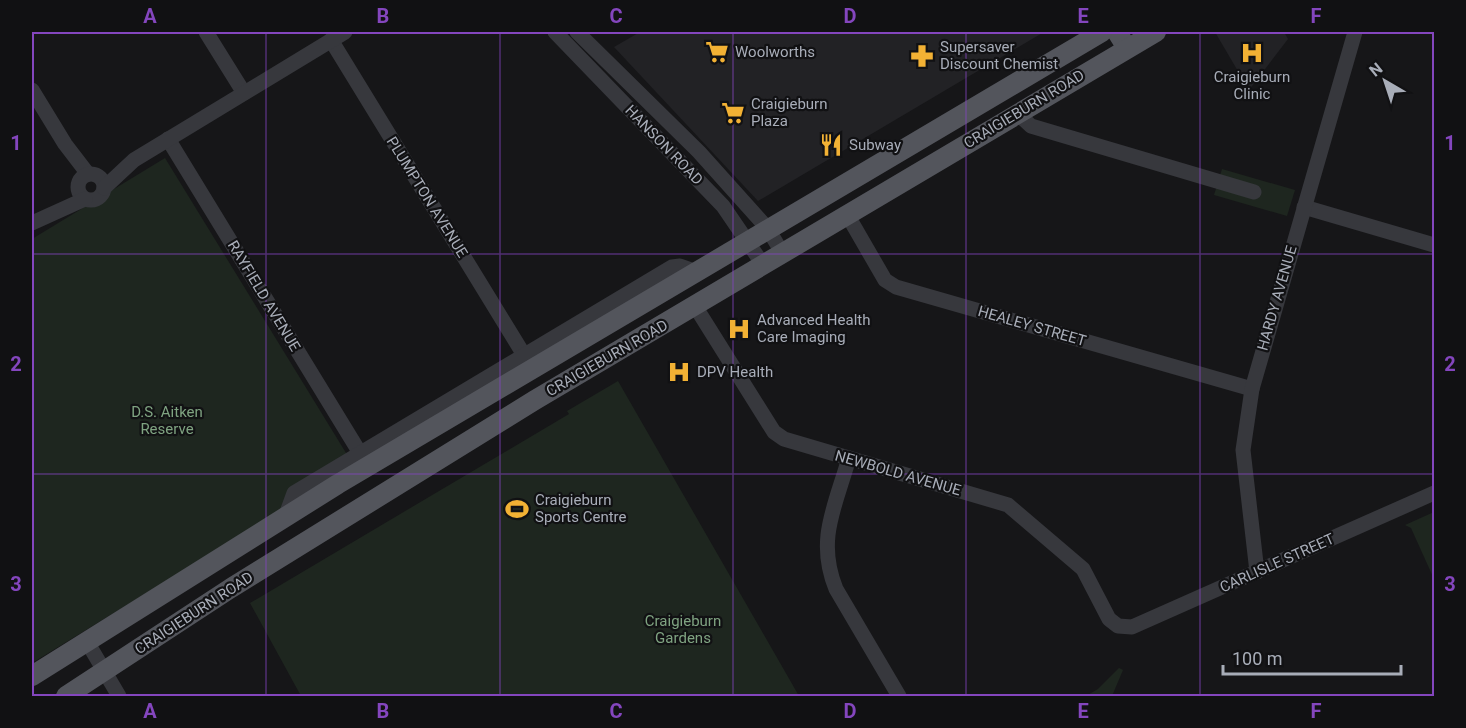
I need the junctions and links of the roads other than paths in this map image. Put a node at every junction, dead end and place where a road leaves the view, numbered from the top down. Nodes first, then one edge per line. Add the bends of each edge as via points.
1 (206, 32) edge
2 (345, 32) edge
3 (555, 32) edge
4 (577, 32) edge
5 (1102, 32) edge
6 (1156, 32) edge
7 (1355, 32) edge
8 (331, 40) junction
9 (1122, 40) edge
10 (32, 90) edge
11 (244, 93) junction
12 (1017, 113) junction
13 (168, 139) junction
14 (135, 160) junction
15 (85, 183) junction
16 (104, 188) junction
17 (1254, 192) dead end
18 (1304, 207) junction
19 (848, 216) junction
20 (37, 219) edge
21 (768, 229) junction
22 (749, 240) junction
23 (1434, 245) edge
24 (783, 254) junction
25 (764, 266) junction
26 (697, 272) junction
27 (695, 306) junction
28 (524, 355) junction
29 (1252, 390) junction
30 (360, 453) junction
31 (849, 459) junction
32 (1434, 493) edge
33 (286, 515) junction
34 (1257, 572) junction
35 (1118, 626) joint
36 (86, 640) junction
37 (99, 675) junction
38 (32, 676) edge
39 (117, 693) edge
40 (66, 696) edge
41 (899, 696) edge

1 - 11 street
2 - 8 street
3 - 22 street, HANSON ROAD via 723,206
4 - 21 street, HANSON ROAD via 699,152
5 - 21 main road, CRAIGIEBURN ROAD
6 - 9 main road, CRAIGIEBURN ROAD
7 - 18 street, HARDY AVENUE
8 - 11 street
8 - 28 street, PLUMPTON AVENUE
9 - 12 main road, CRAIGIEBURN ROAD
10 - 15 street
11 - 13 street
12 - 17 street via 1031,126
12 - 19 main road, CRAIGIEBURN ROAD
13 - 14 street
13 - 30 street, RAYFIELD AVENUE
14 - 15 street
14 - 16 street
15 - 16 street via 102,180
15 - 16 street via 97,198
15 - 20 street
18 - 23 street
18 - 29 street, HARDY AVENUE
19 - 24 main road, CRAIGIEBURN ROAD
19 - 29 street, HEALEY STREET via 879,272 896,287
21 - 22 main road, CRAIGIEBURN ROAD
21 - 24 street, HANSON ROAD
22 - 25 street, HANSON ROAD
22 - 26 main road, CRAIGIEBURN ROAD
24 - 25 main road, CRAIGIEBURN ROAD
25 - 27 main road, CRAIGIEBURN ROAD
26 - 28 street, CRAIGIEBURN ROAD via 680,266 668,269
26 - 33 main road, CRAIGIEBURN ROAD
27 - 31 street, NEWBOLD AVENUE via 774,432 784,439
27 - 37 main road, CRAIGIEBURN ROAD via 320,532
28 - 30 street, CRAIGIEBURN ROAD
29 - 34 street, HARDY AVENUE via 1243,450
30 - 33 street, CRAIGIEBURN ROAD via 294,493
31 - 35 street, NEWBOLD AVENUE via 1008,505 1083,569 1109,619
31 - 41 street via 826,537 829,573
32 - 34 street, CARLISLE STREET
33 - 36 main road, CRAIGIEBURN ROAD
34 - 35 street, CARLISLE STREET via 1132,627
36 - 37 street
36 - 38 main road, CRAIGIEBURN ROAD
37 - 39 street
37 - 40 main road, CRAIGIEBURN ROAD

